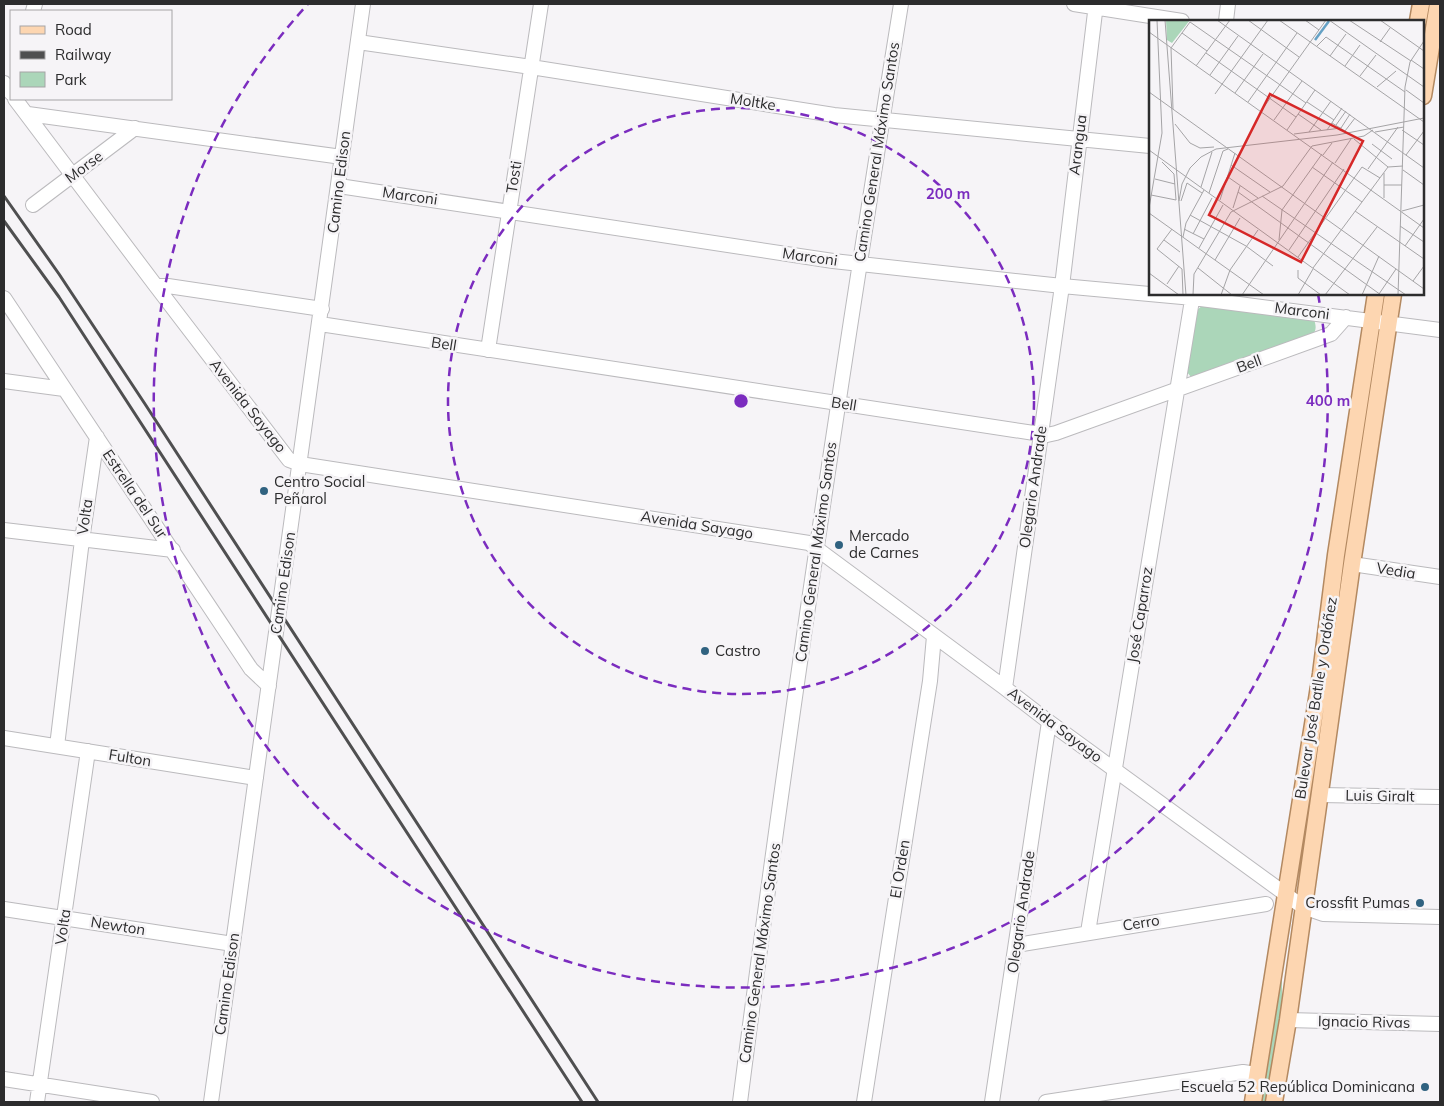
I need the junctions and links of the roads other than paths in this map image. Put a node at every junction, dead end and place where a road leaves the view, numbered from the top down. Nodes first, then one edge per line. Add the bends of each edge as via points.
1 (364, 4) edge
2 (540, 4) edge
3 (901, 4) edge
4 (1074, 4) edge
5 (1228, 4) edge
6 (1420, 4) edge
7 (1438, 4) edge
8 (1096, 5) edge
9 (1177, 20) edge
10 (1226, 20) edge
11 (1418, 20) edge
12 (358, 42) junction
13 (531, 66) junction
14 (1424, 90) edge
15 (17, 100) edge
16 (28, 114) junction
17 (882, 120) junction
18 (134, 128) junction
19 (1079, 140) junction
20 (1149, 146) edge
21 (342, 157) junction
22 (73, 175) junction
23 (339, 186) junction
24 (33, 205) dead end
25 (509, 211) junction
26 (859, 263) junction
27 (156, 286) junction
28 (1062, 286) junction
29 (1149, 293) edge
30 (1180, 295) edge
31 (1376, 295) edge
32 (1393, 295) edge
33 (1193, 296) edge
34 (4, 298) edge
35 (322, 309) junction
36 (1346, 316) junction
37 (1372, 320) junction
38 (1389, 322) junction
39 (320, 324) junction
40 (1440, 330) edge
41 (488, 350) junction
42 (4, 382) edge
43 (64, 389) junction
44 (1177, 391) junction
45 (838, 403) junction
46 (1040, 434) junction
47 (97, 437) junction
48 (300, 464) junction
49 (4, 530) edge
50 (82, 540) junction
51 (816, 548) junction
52 (172, 550) junction
53 (1352, 564) junction
54 (1440, 578) edge
55 (934, 636) junction
56 (269, 686) junction
57 (1005, 688) junction
58 (1048, 722) junction
59 (4, 738) edge
60 (57, 746) junction
61 (88, 751) junction
62 (1114, 769) junction
63 (256, 778) junction
64 (1320, 795) junction
65 (1440, 797) edge
66 (1286, 896) junction
67 (1266, 904) dead end
68 (1303, 907) junction
69 (4, 909) edge
70 (1440, 917) edge
71 (64, 918) junction
72 (1088, 932) junction
73 (233, 944) junction
74 (1016, 945) junction
75 (1288, 1020) junction
76 (1440, 1024) edge
77 (1257, 1074) junction
78 (4, 1079) edge
79 (39, 1085) junction
80 (37, 1102) edge
81 (152, 1102) edge
82 (211, 1102) edge
83 (740, 1102) edge
84 (864, 1102) edge
85 (992, 1102) edge
86 (1046, 1102) edge
87 (1253, 1102) edge
88 (1274, 1102) edge

1 - 12 street, Camino Edison
2 - 13 street, Tosti
3 - 17 street, Camino General Máximo Santos
4 - 8 street
5 - 10 street
6 - 11 main road
7 - 14 main road
8 - 9 street
8 - 19 street, Arangua
12 - 13 street, Moltke
12 - 21 street, Camino Edison
13 - 17 street, Moltke
13 - 25 street, Tosti
15 - 16 street, Avenida Sayago
16 - 18 street
16 - 22 street, Avenida Sayago
17 - 19 street, Moltke
17 - 26 street, Camino General Máximo Santos
18 - 21 street
18 - 22 street, Morse
19 - 20 street, Moltke
19 - 28 street, Arangua
21 - 23 street, Camino Edison
22 - 24 street, Morse
22 - 27 street, Avenida Sayago
23 - 25 street, Marconi
23 - 35 street, Camino Edison
25 - 26 street, Marconi
25 - 41 street, Tosti
26 - 28 street, Marconi
26 - 45 street, Camino General Máximo Santos
27 - 35 street
27 - 48 street, Avenida Sayago via 289,460
28 - 29 street, Marconi
28 - 46 street, Olegario Andrade
30 - 33 street, Marconi
31 - 37 main road, Bulevar José Batlle y Ordóñez
32 - 38 main road, Bulevar José Batlle y Ordóñez
33 - 36 street, Marconi
33 - 44 street, José Caparroz
34 - 43 street, Estrella del Sur
35 - 39 street, Camino Edison
36 - 37 street, Marconi
36 - 44 street, Bell via 1331,334
37 - 38 street
37 - 66 main road, Bulevar José Batlle y Ordóñez
38 - 40 street
38 - 53 main road, Bulevar José Batlle y Ordóñez
39 - 41 street, Bell
39 - 48 street, Camino Edison
41 - 45 street, Bell
42 - 43 street
43 - 47 street, Estrella del Sur
44 - 46 street, Bell via 1056,434
44 - 62 street, José Caparroz
45 - 46 street, Bell
45 - 51 street, Camino General Máximo Santos
46 - 57 street, Olegario Andrade
47 - 50 street, Volta
47 - 52 street, Estrella del Sur
48 - 51 street, Avenida Sayago via 800,541
48 - 56 street, Camino Edison
49 - 50 street
50 - 52 street
50 - 60 street, Volta
51 - 55 street, Avenida Sayago
51 - 83 street, Camino General Máximo Santos
52 - 56 street, Estrella del Sur via 251,669
53 - 54 street, Vedia
53 - 64 main road, Bulevar José Batlle y Ordóñez
55 - 57 street, Avenida Sayago
55 - 84 street, El Orden via 930,680
56 - 63 street, Camino Edison
57 - 58 street, Avenida Sayago
58 - 62 street, Avenida Sayago
58 - 74 street, Olegario Andrade
59 - 60 street, Fulton
60 - 61 street, Fulton
61 - 63 street, Fulton
61 - 71 street, Volta
62 - 66 street, Avenida Sayago
62 - 72 street, José Caparroz
63 - 73 street, Camino Edison
64 - 65 street, Luis Giralt
64 - 68 main road, Bulevar José Batlle y Ordóñez
66 - 68 street, Avenida Sayago
66 - 77 main road, Bulevar José Batlle y Ordóñez
67 - 72 street, Cerro
68 - 70 street, Avenida Sayago via 1323,914
68 - 75 main road, Bulevar José Batlle y Ordóñez
69 - 71 street, Newton
71 - 73 street, Newton
71 - 79 street, Volta
72 - 74 street, Cerro
73 - 82 street, Camino Edison
74 - 85 street, Olegario Andrade
75 - 76 street, Ignacio Rivas
75 - 88 main road, Bulevar José Batlle y Ordóñez
77 - 86 street via 1243,1072
77 - 87 main road, Bulevar José Batlle y Ordóñez
78 - 79 street
79 - 80 street, Volta
79 - 81 street

